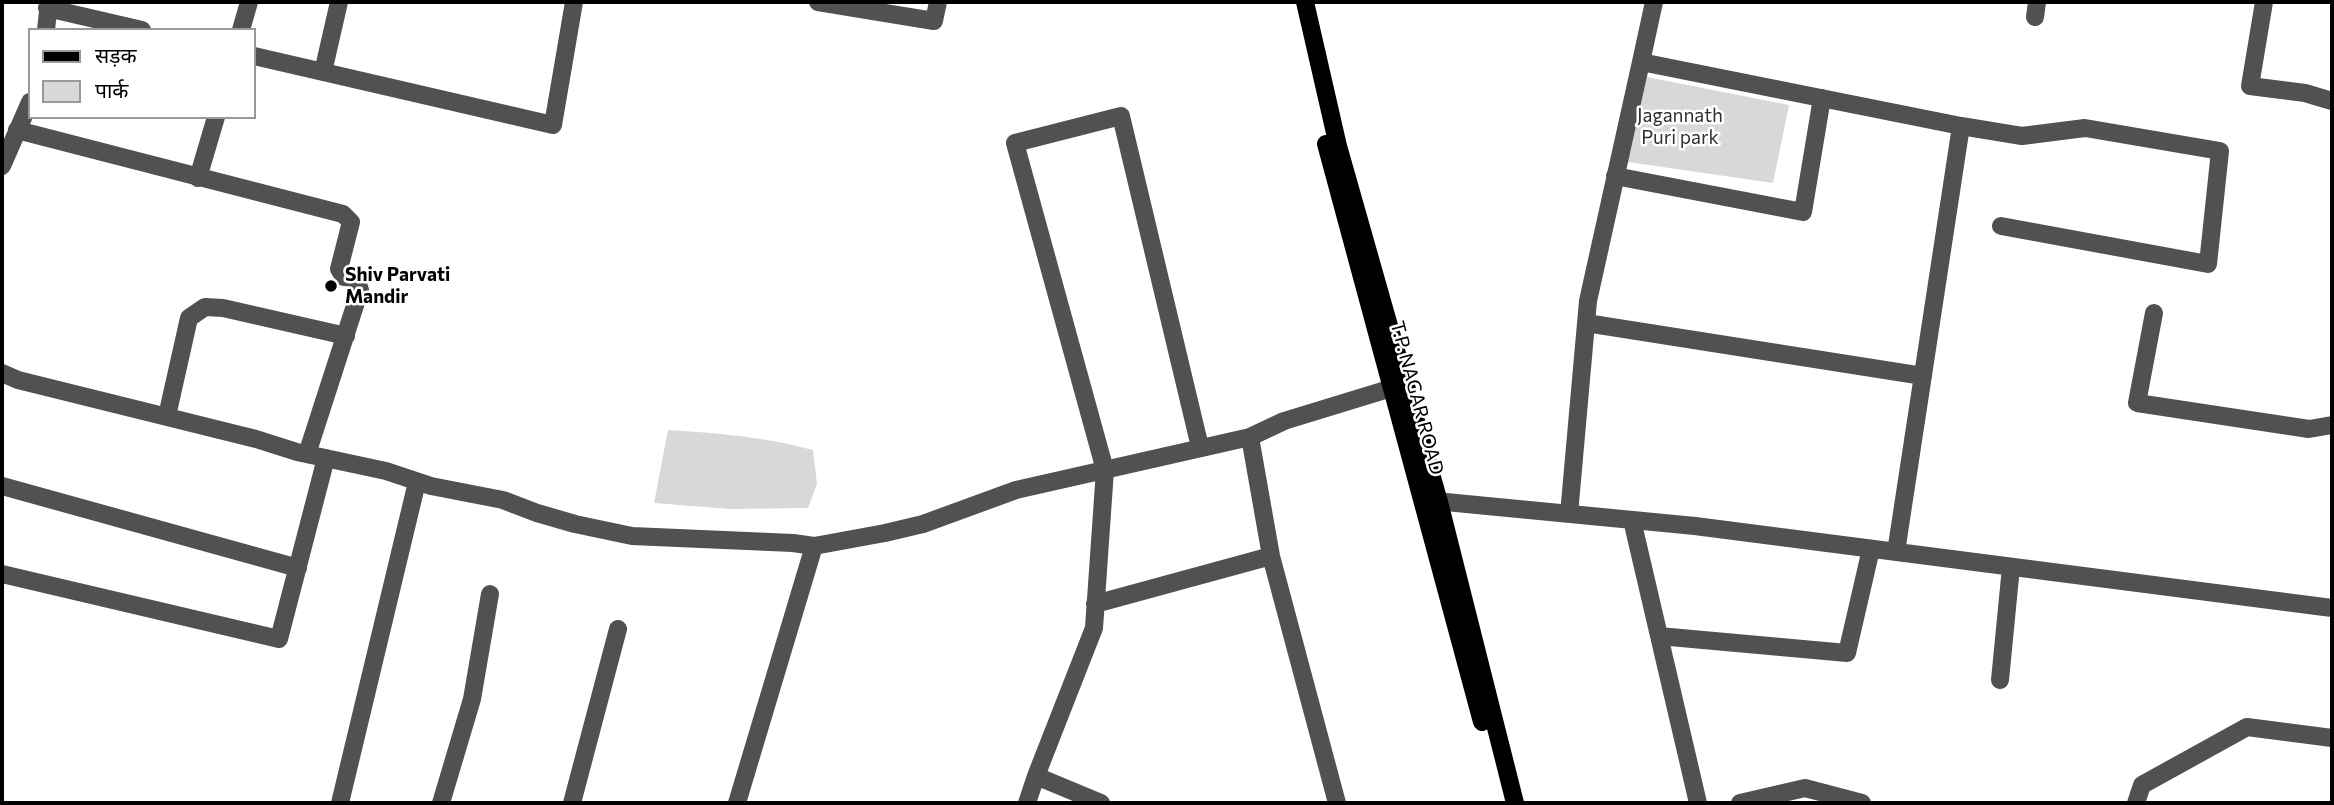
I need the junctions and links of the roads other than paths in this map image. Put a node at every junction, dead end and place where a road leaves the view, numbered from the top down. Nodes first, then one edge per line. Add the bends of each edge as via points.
1 (249, 2) edge
2 (339, 2) edge
3 (574, 2) edge
4 (818, 2) edge
5 (938, 2) edge
6 (1294, 2) edge
7 (1305, 2) edge
8 (1654, 2) edge
9 (2264, 2) edge
10 (48, 5) edge
11 (46, 28) edge
12 (134, 28) edge
13 (242, 28) edge
14 (256, 55) edge
15 (1640, 62) junction
16 (323, 72) junction
17 (1822, 98) junction
18 (2332, 101) edge
19 (28, 106) edge
20 (214, 119) edge
21 (1961, 126) junction
22 (17, 130) junction
23 (2, 166) edge
24 (1615, 176) junction
25 (198, 178) junction
26 (2001, 226) dead end
27 (2154, 313) dead end
28 (1586, 323) junction
29 (345, 335) junction
30 (2, 375) edge
31 (1923, 376) junction
32 (1399, 385) junction
33 (167, 416) junction
34 (2332, 425) edge
35 (1250, 437) junction
36 (1200, 447) junction
37 (307, 454) junction
38 (326, 458) junction
39 (1105, 470) junction
40 (417, 482) junction
41 (2, 486) edge
42 (1431, 501) junction
43 (1569, 514) junction
44 (1632, 520) junction
45 (814, 546) junction
46 (1871, 549) junction
47 (1896, 552) junction
48 (1271, 556) junction
49 (2011, 567) junction
50 (298, 568) junction
51 (2, 574) edge
52 (490, 594) dead end
53 (1096, 604) junction
54 (2332, 608) edge
55 (618, 629) dead end
56 (1659, 636) junction
57 (2000, 680) dead end
58 (2332, 738) edge
59 (1036, 776) junction
60 (340, 803) edge
61 (441, 803) edge
62 (572, 803) edge
63 (737, 803) edge
64 (1027, 803) edge
65 (1101, 803) edge
66 (1337, 803) edge
67 (1504, 803) edge
68 (1515, 803) edge
69 (1698, 803) edge
70 (1740, 803) edge
71 (1861, 803) edge
72 (2136, 803) edge

1 - 13 street
2 - 16 street
3 - 16 street via 552,125
4 - 5 street via 934,21
6 - 32 main road, T.P. NAGAR ROAD via 1335,182
7 - 32 main road
8 - 15 street
9 - 18 street via 2250,86
10 - 11 street
10 - 12 street
14 - 16 street
15 - 17 street
15 - 24 street
17 - 21 street
17 - 24 street via 1803,212
19 - 22 street
20 - 25 street
21 - 26 street via 2022,136 2085,128 2220,151 2208,264
21 - 31 street
22 - 23 street
22 - 25 street
24 - 28 street
25 - 29 street via 343,214 351,222 340,268 344,277 356,278 360,290
27 - 34 street via 2137,403 2309,429
28 - 31 street
28 - 43 street
29 - 33 street via 205,307 189,318
29 - 37 street
30 - 33 street
31 - 47 street
32 - 35 street via 1284,421
32 - 42 main road, T.P. NAGAR ROAD
33 - 37 street
35 - 36 street
35 - 48 street
36 - 39 street
36 - 39 street via 1121,116 1015,143
37 - 38 street
38 - 40 street
38 - 50 street
39 - 45 street via 1017,489 923,524
39 - 53 street
40 - 45 street via 632,536
40 - 60 street
41 - 50 street
42 - 43 street
42 - 67 main road, T.P. NAGAR ROAD
42 - 68 main road
43 - 44 street
44 - 46 street
44 - 56 street
45 - 63 street
46 - 47 street
46 - 56 street via 1847,653
47 - 49 street
48 - 53 street
48 - 66 street
49 - 54 street
49 - 57 street
50 - 51 street via 279,639
52 - 61 street via 472,699
53 - 59 street via 1094,628
55 - 62 street
56 - 69 street
58 - 72 street via 2247,727 2142,785
59 - 64 street
59 - 65 street
70 - 71 street via 1805,788

